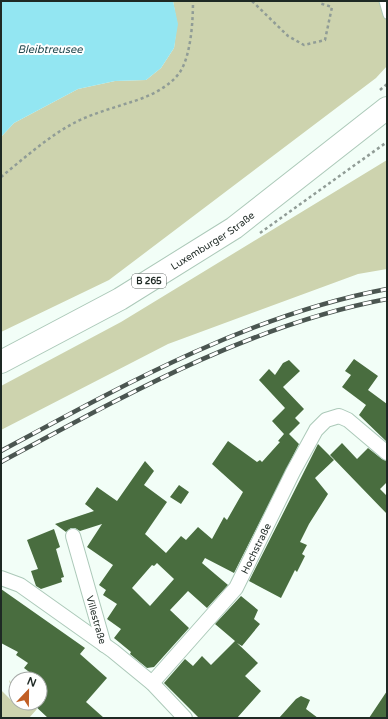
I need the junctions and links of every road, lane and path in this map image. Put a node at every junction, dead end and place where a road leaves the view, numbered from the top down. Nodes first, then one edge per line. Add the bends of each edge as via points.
1 (194, 1) edge
2 (252, 1) edge
3 (383, 1) edge
4 (319, 3) dead end
5 (387, 15) edge
6 (387, 84) edge
7 (381, 101) edge
8 (1, 177) edge
9 (1, 362) edge
10 (387, 453) edge
11 (73, 536) dead end
12 (1, 578) edge
13 (104, 645) junction
14 (152, 683) junction
15 (185, 718) edge

1 - 8 path via 187,51 180,72 169,83 156,92 130,103 74,123
2 - 4 path via 288,36 304,45 325,40 332,7
3 - 5 lane
6 - 7 path
7 - 9 main road, Luxemburger Straße / B 265 via 234,228 120,299
10 - 14 street, Hochstraße via 348,420 339,416 326,420 316,430 236,588
11 - 13 street, Villestraße
12 - 13 street via 20,584
13 - 14 street, Villestraße
14 - 15 street, Villestraße

